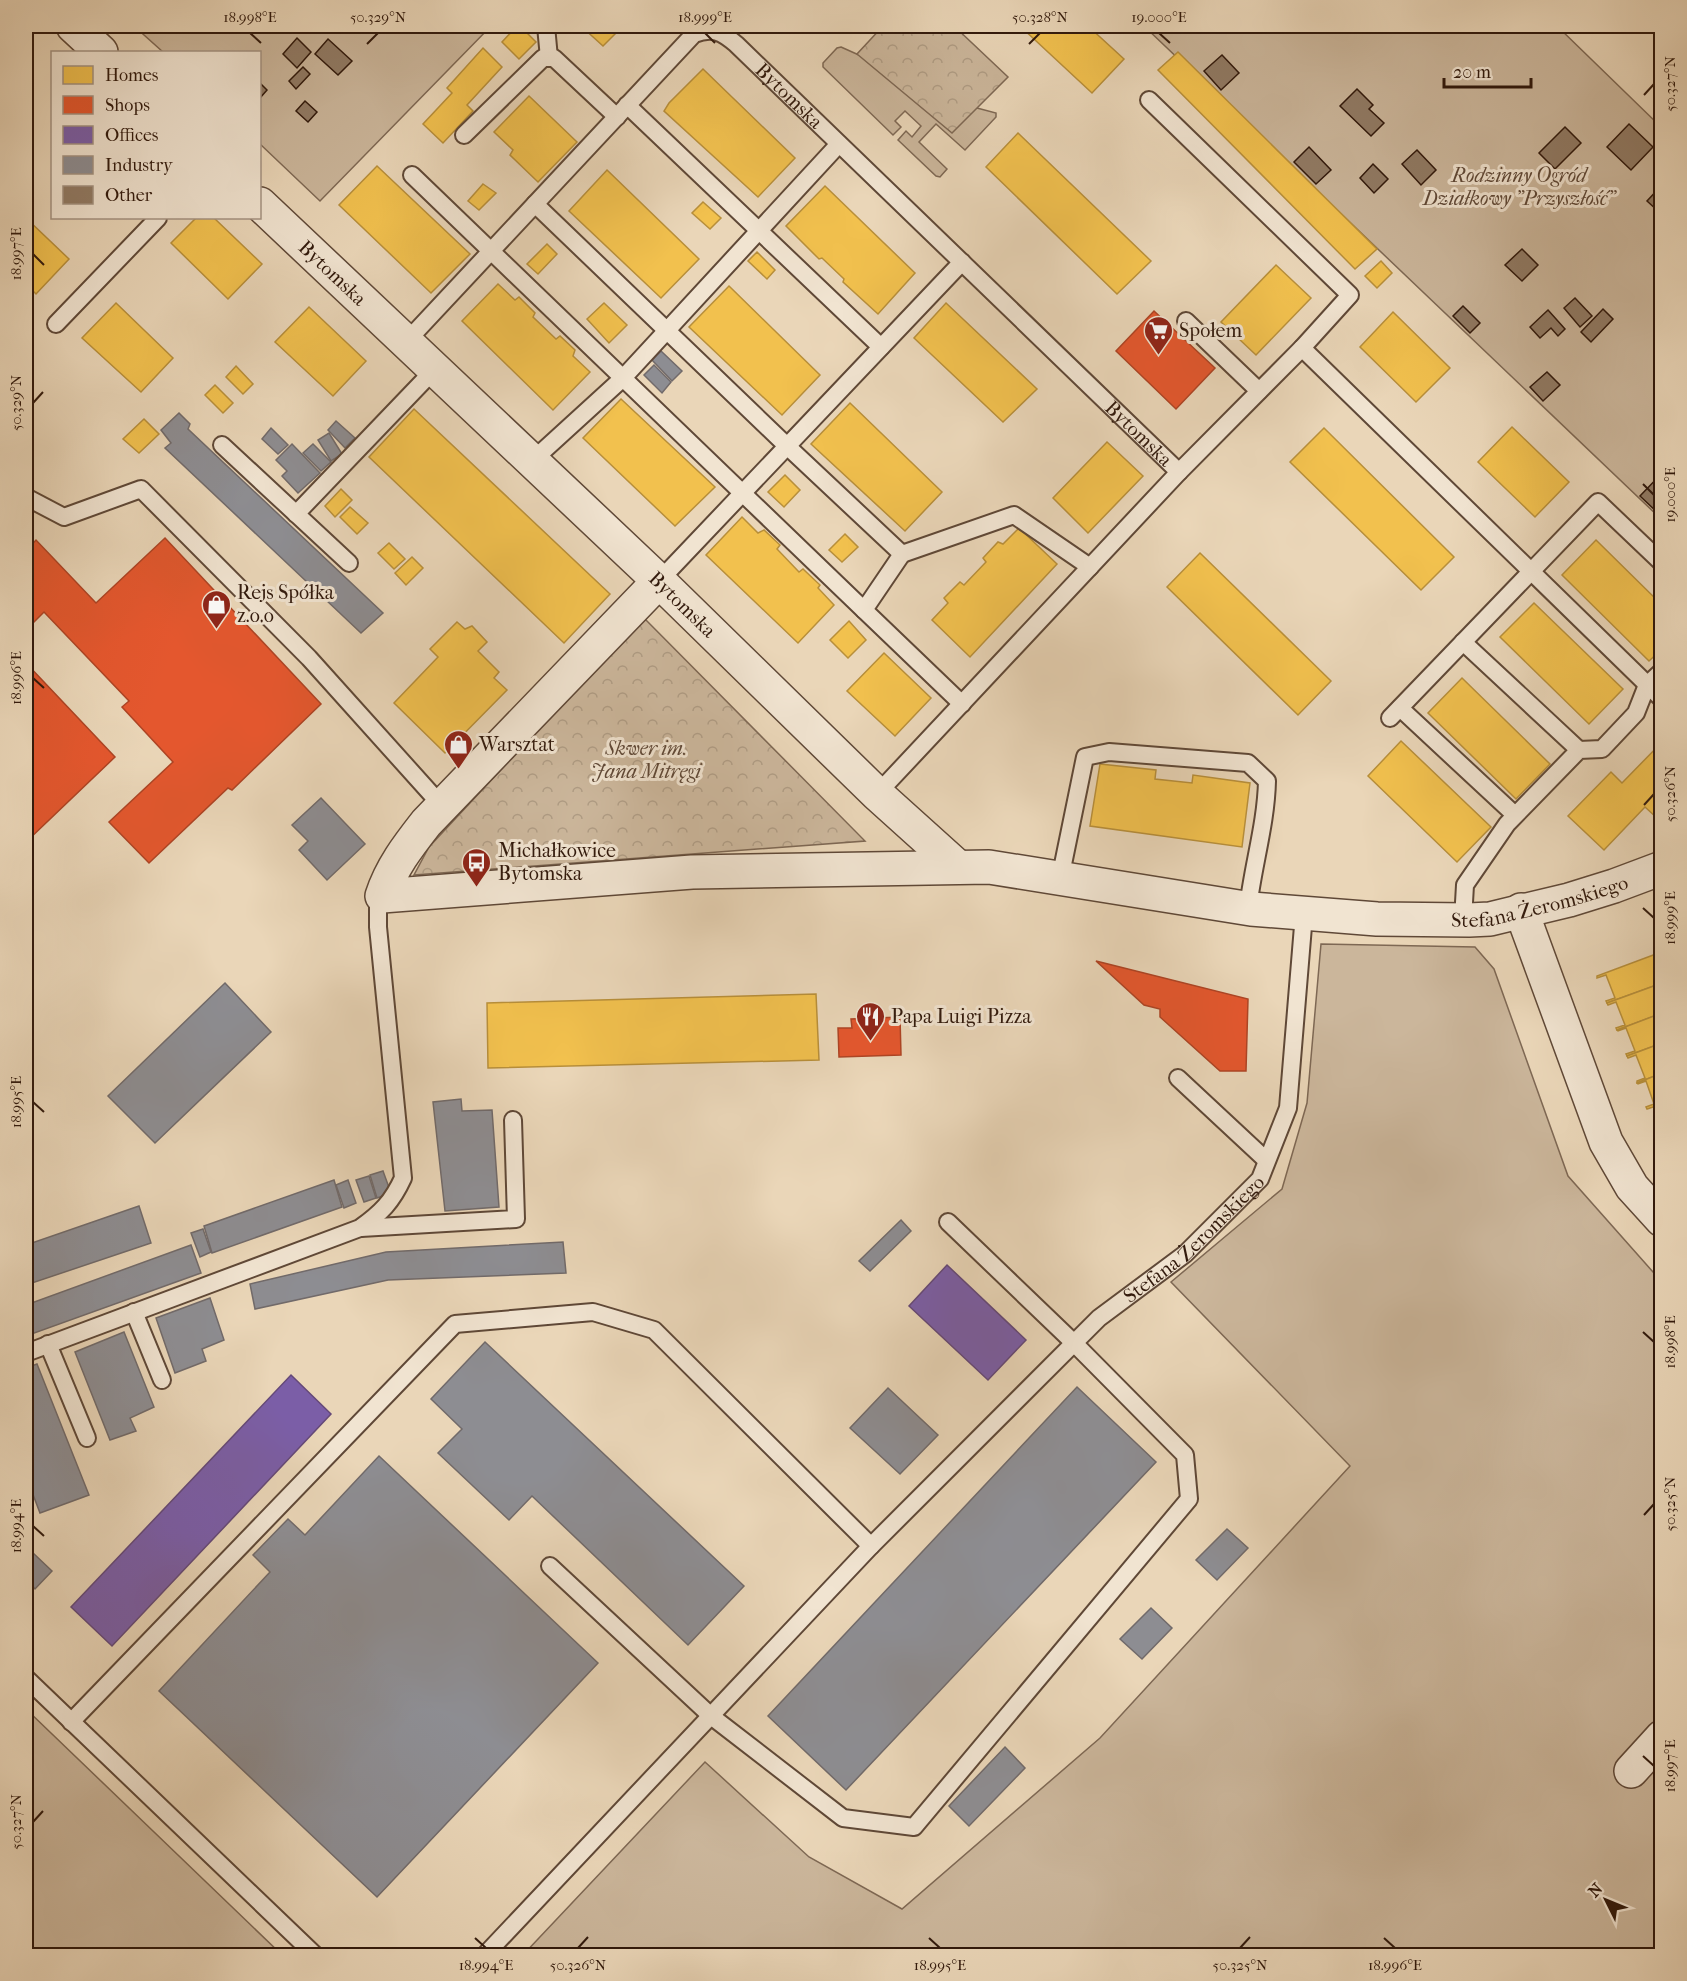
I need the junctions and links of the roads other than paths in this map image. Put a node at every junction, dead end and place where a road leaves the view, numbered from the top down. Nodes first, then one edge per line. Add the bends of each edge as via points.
1 (73, 26) edge
2 (546, 26) edge
3 (723, 29) edge
4 (100, 51) edge
5 (549, 58) junction
6 (1149, 100) dead end
7 (622, 111) junction
8 (464, 135) dead end
9 (839, 144) junction
10 (412, 175) dead end
11 (535, 204) junction
12 (261, 205) edge
13 (157, 219) edge
14 (759, 231) junction
15 (491, 252) junction
16 (962, 262) junction
17 (1186, 321) dead end
18 (56, 324) dead end
19 (667, 331) junction
20 (406, 342) junction
21 (881, 347) junction
22 (1302, 348) junction
23 (434, 370) junction
24 (623, 378) junction
25 (1259, 391) junction
26 (222, 445) dead end
27 (787, 446) junction
28 (532, 461) junction
29 (1179, 472) junction
30 (742, 493) junction
31 (26, 497) edge
32 (296, 514) junction
33 (902, 554) junction
34 (349, 563) dead end
35 (1662, 563) edge
36 (1090, 567) junction
37 (1530, 572) junction
38 (658, 581) junction
39 (864, 610) junction
40 (1463, 642) junction
41 (1662, 671) edge
42 (1647, 685) junction
43 (1662, 699) edge
44 (962, 705) junction
45 (1579, 750) junction
46 (877, 794) junction
47 (442, 806) junction
48 (1515, 815) junction
49 (958, 867) junction
50 (1662, 868) edge
51 (1060, 879) junction
52 (382, 896) junction
53 (1248, 908) junction
54 (1521, 910) junction
55 (1304, 914) junction
56 (1463, 920) junction
57 (1178, 1078) dead end
58 (513, 1120) dead end
59 (1266, 1160) junction
60 (1660, 1216) edge
61 (948, 1222) dead end
62 (360, 1228) junction
63 (134, 1312) junction
64 (1074, 1343) junction
65 (48, 1344) junction
66 (26, 1353) edge
67 (162, 1380) dead end
68 (87, 1438) dead end
69 (872, 1546) junction
70 (550, 1566) dead end
71 (26, 1678) edge
72 (711, 1716) junction
73 (71, 1722) junction
74 (1662, 1737) edge
75 (1631, 1771) dead end
76 (316, 1956) edge
77 (484, 1956) edge

1 - 4 street
2 - 5 lane
3 - 7 lane, Bytomska via 694,34
3 - 9 lane, Bytomska
5 - 7 lane
5 - 8 lane via 543,58
6 - 22 lane via 1350,295
7 - 11 lane, Bytomska
7 - 14 lane
9 - 14 lane
9 - 16 lane, Bytomska
10 - 15 lane
11 - 15 lane, Bytomska
11 - 19 lane
12 - 20 street, Bytomska
13 - 18 lane
14 - 19 lane
14 - 21 lane
15 - 20 lane, Bytomska
15 - 24 lane
16 - 21 lane
16 - 29 lane, Bytomska
17 - 25 lane
19 - 24 lane
19 - 27 lane
20 - 23 street, Bytomska
21 - 27 lane
22 - 25 lane
22 - 37 lane
23 - 28 street, Bytomska
23 - 32 lane
24 - 28 lane
24 - 30 lane
25 - 29 lane
26 - 32 lane
27 - 30 lane
27 - 33 lane
28 - 38 street, Bytomska
29 - 36 lane
30 - 38 lane
30 - 39 lane
31 - 47 lane via 64,517 141,489 309,658
32 - 34 lane
33 - 36 lane via 1014,515
33 - 39 lane
35 - 37 lane via 1598,502
36 - 44 lane
37 - 40 lane
37 - 42 lane
38 - 46 street, Bytomska
38 - 47 street
39 - 44 lane
40 - 45 lane
40 - 48 lane via 1395,713
41 - 42 lane
42 - 43 lane
42 - 45 lane via 1636,713 1602,748
44 - 46 lane
45 - 48 lane
46 - 49 street, Bytomska
47 - 52 street via 403,853
48 - 56 lane via 1465,885
49 - 51 street, Stefana Żeromskiego via 989,867
49 - 52 street, Stefana Żeromskiego via 692,872
50 - 54 street, Stefana Żeromskiego via 1603,890
51 - 53 street, Stefana Żeromskiego
51 - 53 lane via 1085,757 1109,752 1248,763 1267,781 1266,809
52 - 62 lane via 378,927 403,1178 379,1215
53 - 55 street, Stefana Żeromskiego
54 - 56 street, Stefana Żeromskiego via 1490,919
54 - 60 street via 1606,1142 1632,1187
55 - 56 street, Stefana Żeromskiego
55 - 59 lane, Stefana Żeromskiego via 1288,1108
57 - 59 lane
58 - 62 lane via 516,1219
59 - 64 lane, Stefana Żeromskiego via 1260,1179 1185,1254 1099,1318
61 - 64 lane
62 - 63 lane
63 - 65 lane
63 - 67 lane
64 - 69 lane, Stefana Żeromskiego
64 - 72 lane via 1185,1455 1189,1499 914,1827 843,1818
65 - 66 lane
65 - 68 lane
69 - 72 lane, Stefana Żeromskiego
69 - 73 lane via 654,1330 593,1312 455,1324
70 - 72 lane
71 - 73 lane
72 - 77 lane, Stefana Żeromskiego
73 - 76 lane
74 - 75 street

